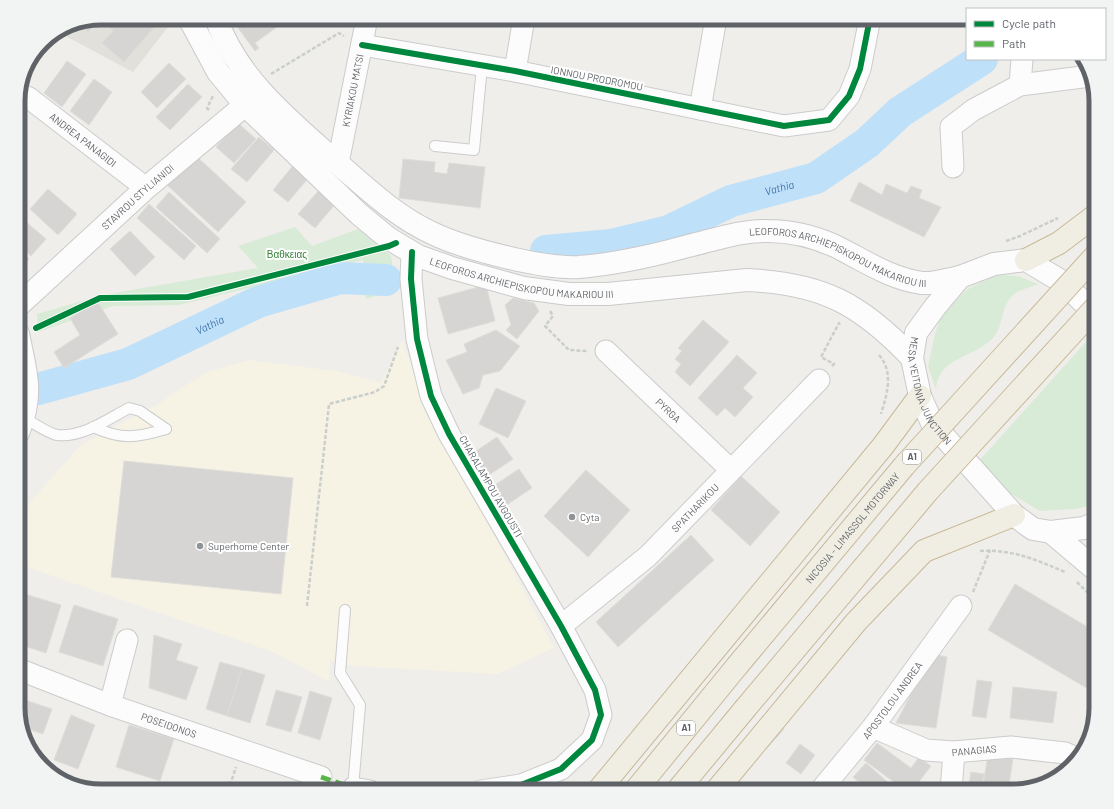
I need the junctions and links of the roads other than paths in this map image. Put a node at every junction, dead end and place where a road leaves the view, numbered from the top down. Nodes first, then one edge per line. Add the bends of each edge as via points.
1 (193, 25) edge
2 (219, 25) edge
3 (366, 25) edge
4 (523, 25) edge
5 (715, 25) edge
6 (869, 25) edge
7 (362, 45) junction
8 (1022, 60) edge
9 (482, 66) junction
10 (515, 71) junction
11 (1085, 77) edge
12 (1020, 85) junction
13 (254, 93) junction
14 (25, 96) edge
15 (700, 109) junction
16 (435, 146) dead end
17 (338, 163) junction
18 (953, 167) dead end
19 (146, 188) junction
20 (1089, 220) edge
21 (412, 252) junction
22 (1026, 260) junction
23 (1089, 263) edge
24 (960, 277) junction
25 (25, 300) edge
26 (1089, 308) edge
27 (1089, 315) edge
28 (606, 351) road end
29 (912, 358) junction
30 (25, 373) edge
31 (819, 380) dead end
32 (920, 396) junction
33 (25, 410) edge
34 (25, 426) edge
35 (93, 427) junction
36 (731, 470) junction
37 (1014, 515) junction
38 (1089, 526) edge
39 (1050, 532) junction
40 (1089, 564) edge
41 (961, 606) road end
42 (345, 610) dead end
43 (562, 626) junction
44 (127, 640) dead end
45 (25, 672) edge
46 (110, 705) junction
47 (873, 726) junction
48 (954, 752) junction
49 (1072, 756) edge
50 (321, 777) dead end
51 (361, 784) edge
52 (524, 784) edge
53 (604, 784) edge
54 (641, 784) edge
55 (683, 784) edge
56 (722, 784) edge
57 (826, 784) edge
58 (952, 784) edge

1 - 13 main road, LEOFOROS ARCHIEPISKOPOU MAKARIOU III via 218,72
2 - 13 main road, LEOFOROS ARCHIEPISKOPOU MAKARIOU III
3 - 7 street, KYRIAKOU MATSI
4 - 10 street
5 - 15 street
6 - 15 street, IONNOU PRODROMOU via 860,69 849,96 829,120 784,126
7 - 9 street, IONNOU PRODROMOU
7 - 17 street, KYRIAKOU MATSI
8 - 12 street
9 - 10 street, IONNOU PRODROMOU
9 - 16 lane via 474,150
10 - 15 street, IONNOU PRODROMOU
11 - 12 street
12 - 18 street via 973,110 951,127
13 - 17 main road, LEOFOROS ARCHIEPISKOPOU MAKARIOU III
13 - 19 main road, STAVROU STYLIANIDI
13 - 21 main road, LEOFOROS ARCHIEPISKOPOU MAKARIOU III via 359,214 388,238
14 - 19 street, ANDREA PANAGIDI
17 - 24 main road, LEOFOROS ARCHIEPISKOPOU MAKARIOU III via 382,202 432,233 463,246 540,264 576,267 615,262 739,234 768,231 803,235 833,245 879,269 923,283
19 - 25 main road, STAVROU STYLIANIDI
20 - 22 highway via 1059,242
21 - 29 main road, LEOFOROS ARCHIEPISKOPOU MAKARIOU III via 452,268 537,290 569,294 608,294 746,280 770,281 809,288 838,299 866,315
21 - 43 street, CHARALAMPOU AVGOUSTI via 411,279 417,339 431,396 449,434
22 - 24 main road, MESA YEITONIA JUNCTION via 994,264
22 - 26 main road via 1061,282
23 - 54 highway, NICOSIA - LIMASSOL MOTORWAY / A1, bridge via 904,466
24 - 29 main road, MESA YEITONIA JUNCTION via 916,333
27 - 55 highway, bridge via 928,491
28 - 36 street, PYRGA
29 - 32 main road, MESA YEITONIA JUNCTION
30 - 33 main road via 29,395
31 - 36 street, SPATHARIKOU
32 - 37 main road, MESA YEITONIA JUNCTION via 932,423
32 - 53 highway via 883,446
34 - 35 lane via 56,435 72,435
35 - 35 lane via 129,408 140,411 166,429 140,437 109,434
36 - 43 street, SPATHARIKOU via 648,556
37 - 39 main road, MESA YEITONIA JUNCTION via 1033,529
37 - 56 highway via 924,551 856,622
38 - 39 main road, MESA YEITONIA JUNCTION
39 - 40 main road
41 - 47 street, APOSTOLOU ANDREA
42 - 51 lane via 340,673 360,705
43 - 52 street, CHARALAMPOU AVGOUSTI via 595,690 601,715 592,740 561,769
44 - 46 street
45 - 46 street, POSEIDONOS
46 - 50 street, POSEIDONOS
47 - 48 street, PANAGIAS via 926,750
47 - 57 street, APOSTOLOU ANDREA
48 - 49 street, PANAGIAS via 1010,747 1065,753
48 - 58 street

